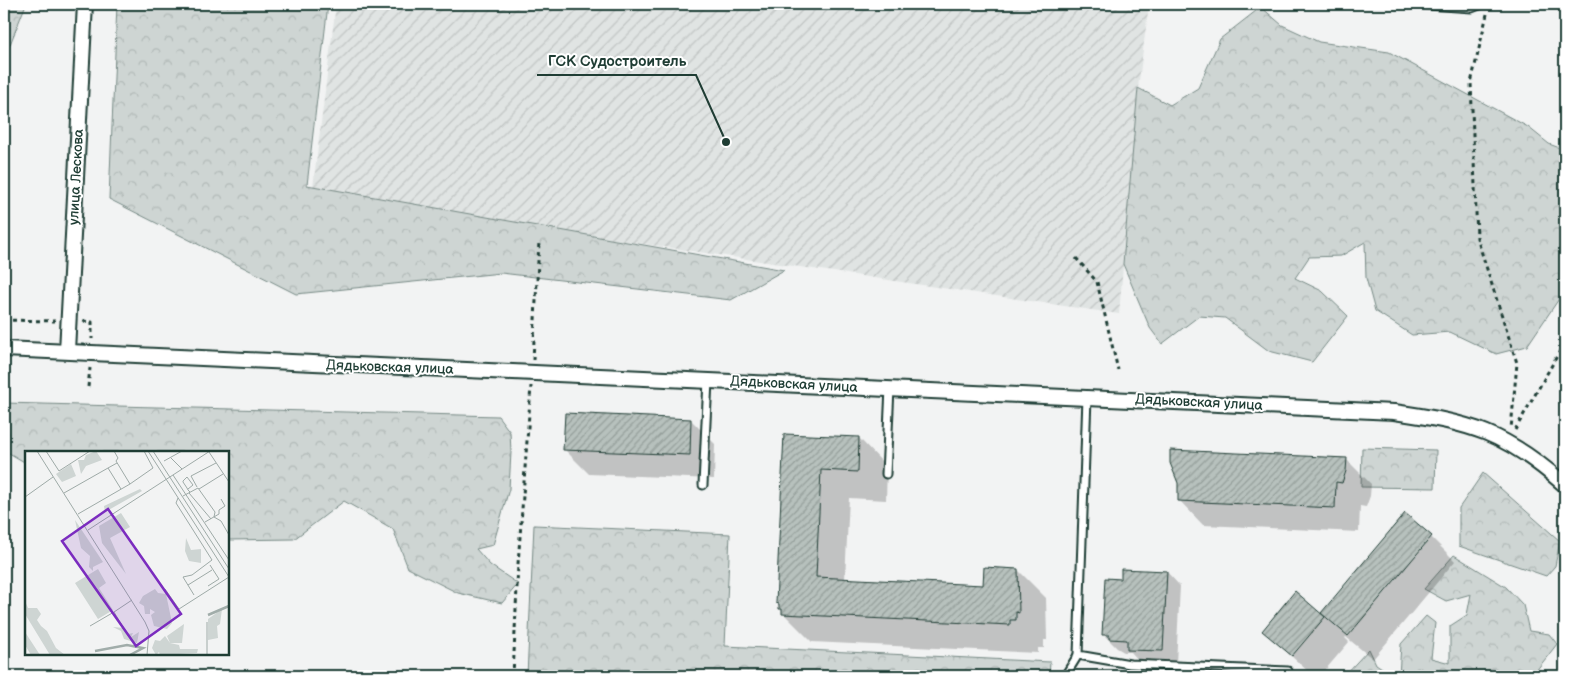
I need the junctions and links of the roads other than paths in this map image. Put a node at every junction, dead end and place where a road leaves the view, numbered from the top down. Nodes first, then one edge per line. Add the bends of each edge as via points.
1 (85, 4) edge
2 (1412, 4) edge
3 (1482, 4) edge
4 (4, 349) edge
5 (67, 351) junction
6 (708, 380) junction
7 (890, 388) junction
8 (1087, 397) junction
9 (886, 474) dead end
10 (1565, 485) edge
11 (703, 486) dead end
12 (1078, 655) junction
13 (1288, 671) dead end
14 (1065, 676) edge

1 - 5 street, улица Лескова
2 - 3 lane via 1472,8
4 - 5 street, Дядьковская улица
5 - 6 street, Дядьковская улица
6 - 7 street, Дядьковская улица
6 - 11 lane
7 - 8 street, Дядьковская улица
7 - 9 lane
8 - 10 street, Дядьковская улица via 1394,412 1438,418 1476,428 1509,442
8 - 12 lane
12 - 13 lane via 1130,664
12 - 14 lane

